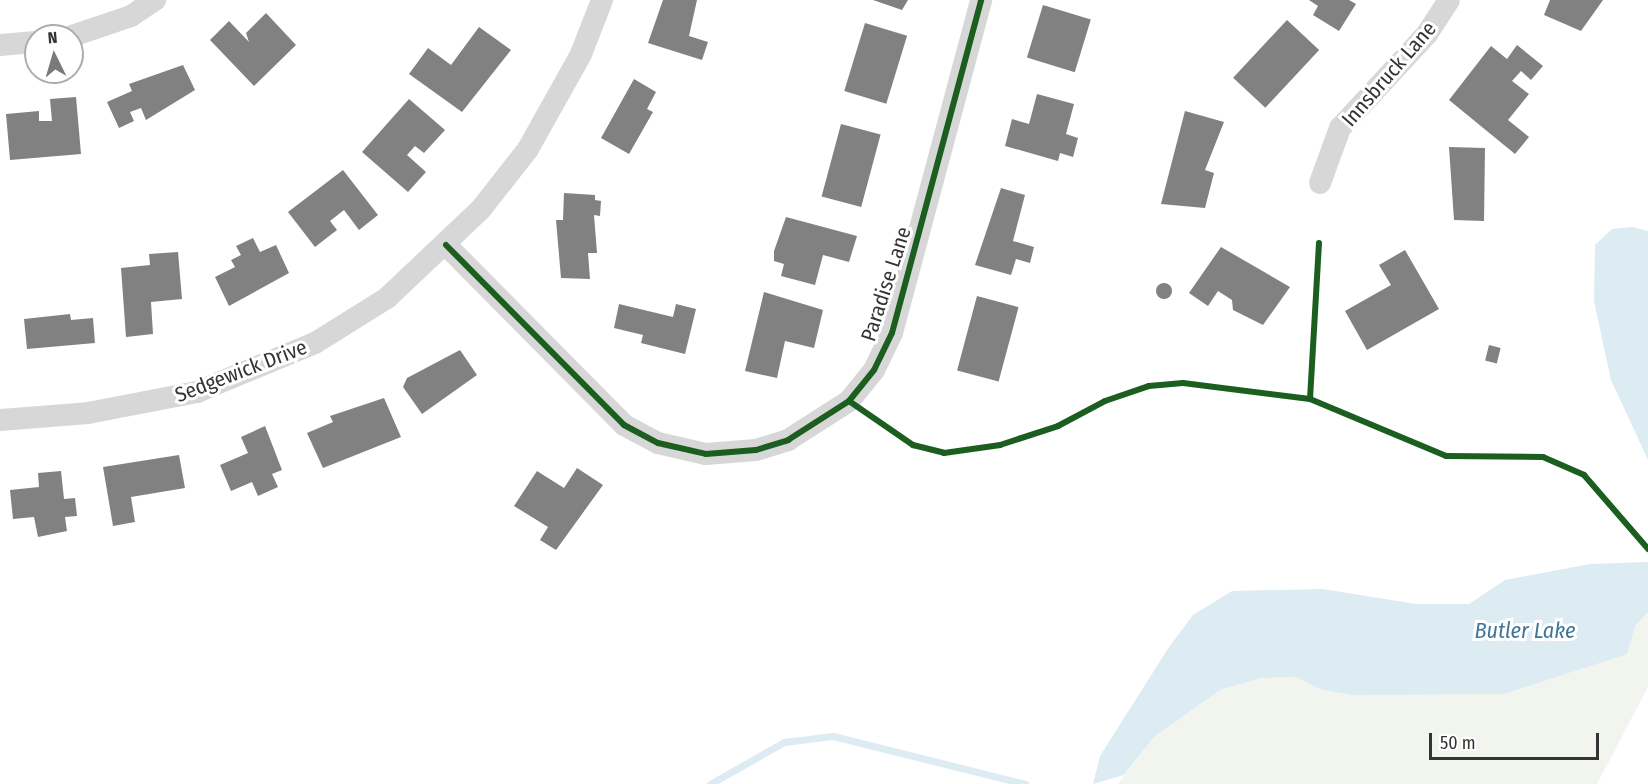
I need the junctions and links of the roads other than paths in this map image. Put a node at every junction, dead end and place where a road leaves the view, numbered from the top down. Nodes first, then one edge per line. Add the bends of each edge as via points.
1 (155, 0) edge
2 (602, 0) edge
3 (981, 0) edge
4 (1449, 0) edge
5 (84, 32) edge
6 (24, 43) edge
7 (0, 45) edge
8 (1320, 183) dead end
9 (446, 245) junction
10 (0, 420) edge

1 - 5 street via 131,16
2 - 9 street, Sedgewick Drive via 581,54 528,149
3 - 9 street, Paradise Lane via 892,333 874,370 849,400 788,440 756,450 706,454 658,443 624,425 523,329
4 - 8 street, Innsbruck Lane via 1427,34 1340,128
6 - 7 street
9 - 10 street, Sedgewick Drive via 387,298 315,343 258,370 165,400

